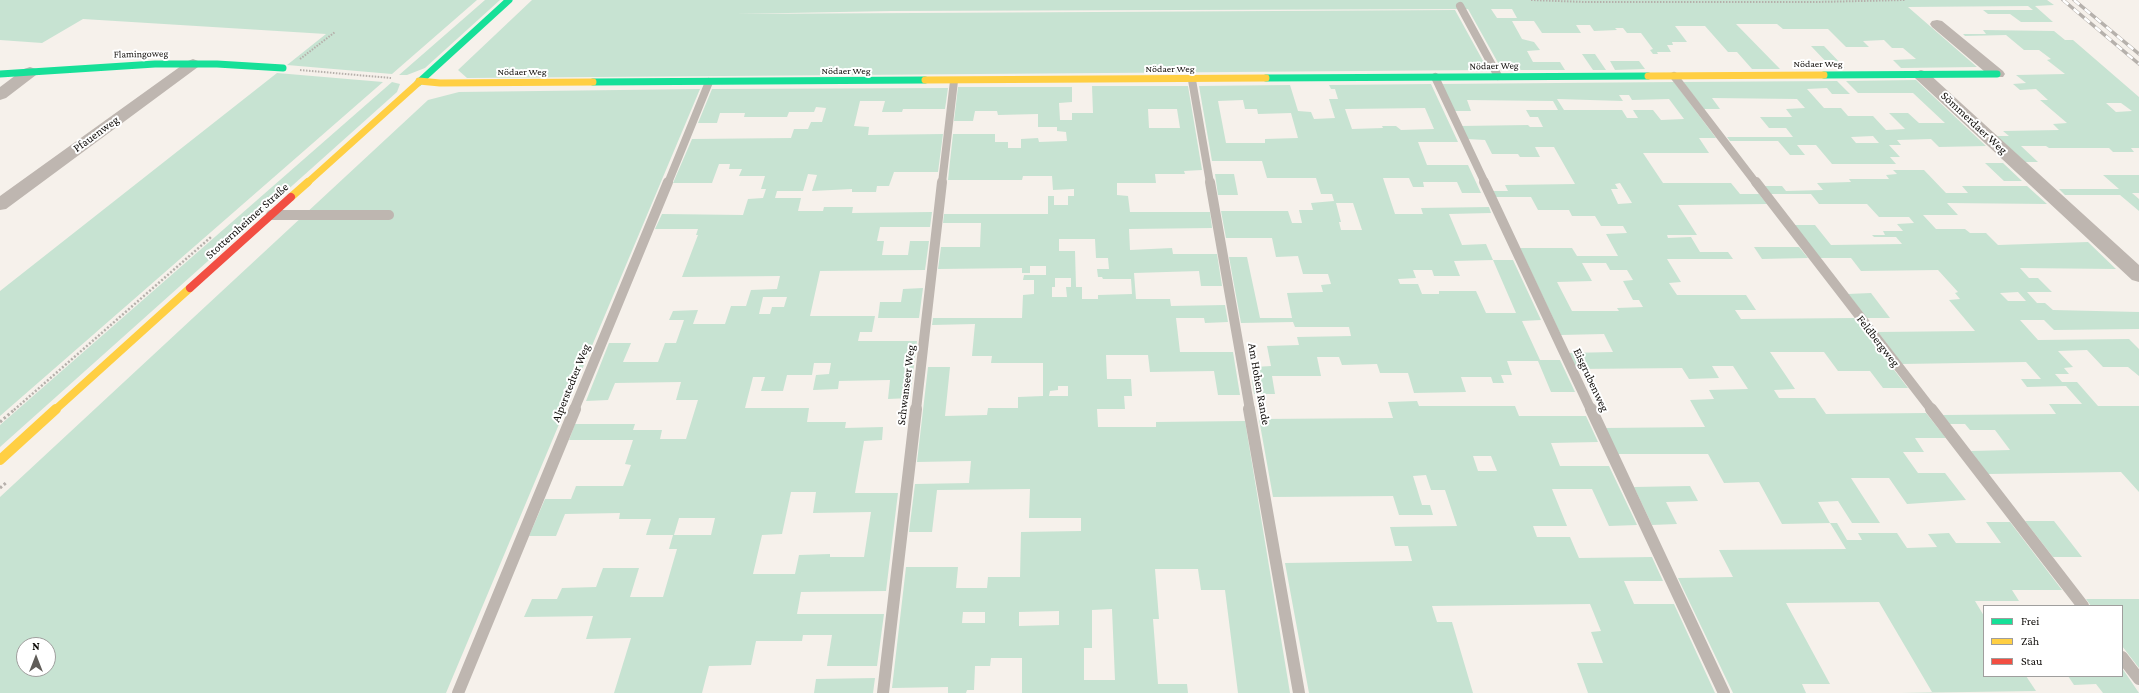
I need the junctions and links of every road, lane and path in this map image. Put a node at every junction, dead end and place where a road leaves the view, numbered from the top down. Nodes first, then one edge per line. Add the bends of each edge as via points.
1 (509, 0) edge
2 (1530, 0) edge
3 (1905, 0) edge
4 (1460, 6) dead end
5 (1937, 24) dead end
6 (335, 32) dead end
7 (193, 64) junction
8 (285, 68) junction
9 (30, 72) junction
10 (0, 74) edge
11 (1997, 74) joint
12 (1921, 75) junction
13 (1498, 76) junction
14 (1674, 76) junction
15 (1435, 77) junction
16 (1192, 80) junction
17 (419, 81) junction
18 (954, 81) junction
19 (709, 82) junction
20 (0, 95) edge
21 (0, 205) edge
22 (272, 215) junction
23 (389, 215) dead end
24 (2139, 276) edge
25 (0, 460) edge
26 (2082, 605) edge
27 (2123, 658) edge
28 (2139, 679) edge
29 (458, 693) edge
30 (883, 693) edge
31 (1299, 693) edge
32 (1724, 693) edge

1 - 17 street, Stotternheimer Straße
2 - 3 path via 1595,3
4 - 13 lane
5 - 11 street, Sömmerdaer Weg
6 - 8 path
7 - 8 street, Flamingoweg
7 - 9 street, Flamingoweg via 114,65
7 - 21 street, Pfauenweg
8 - 17 path
9 - 10 street, Flamingoweg
9 - 20 street
11 - 12 street, Sömmerdaer Weg
12 - 14 street, Nödaer Weg
12 - 24 street, Sömmerdaer Weg
13 - 14 street, Nödaer Weg
13 - 15 street, Nödaer Weg
14 - 26 lane, Feldbergweg
15 - 16 street, Nödaer Weg
15 - 32 lane, Eisgrubenweg
16 - 18 street, Nödaer Weg
16 - 31 lane, Am Hohen Rande
17 - 19 street, Nödaer Weg
17 - 22 street, Stotternheimer Straße
18 - 19 street, Nödaer Weg
18 - 30 lane, Schwanseer Weg
19 - 29 lane, Alperstedter Weg
22 - 23 lane
22 - 25 street, Stotternheimer Straße
27 - 28 lane

